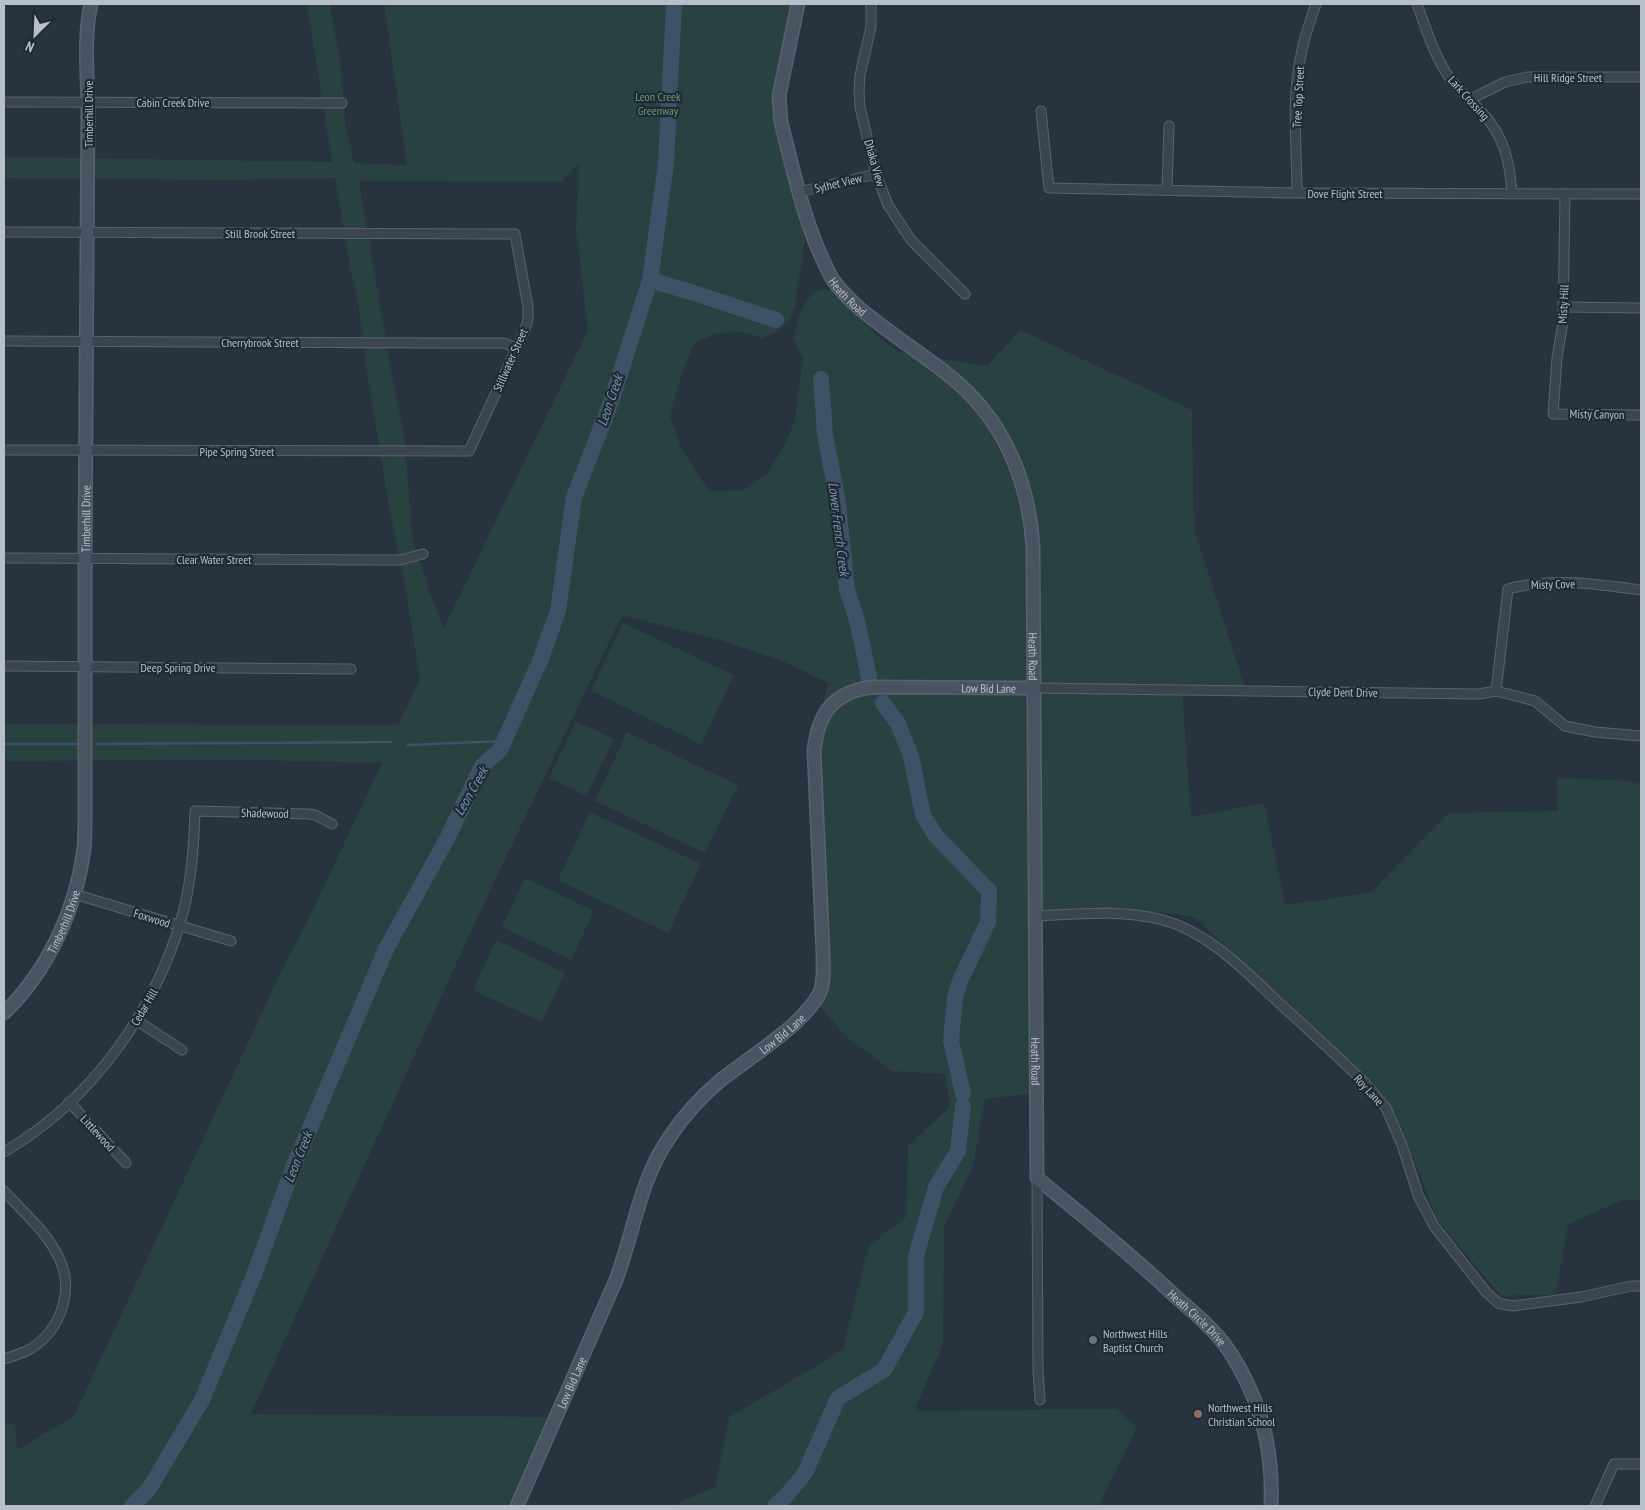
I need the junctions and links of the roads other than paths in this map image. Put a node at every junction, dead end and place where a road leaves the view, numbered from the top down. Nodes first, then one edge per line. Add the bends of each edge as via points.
1 (91, 4) edge
2 (798, 4) edge
3 (871, 4) edge
4 (1316, 4) edge
5 (1417, 4) edge
6 (1641, 77) edge
7 (1469, 100) junction
8 (4, 102) edge
9 (88, 102) junction
10 (342, 103) dead end
11 (1041, 111) dead end
12 (1169, 126) dead end
13 (876, 174) junction
14 (1167, 190) junction
15 (800, 192) junction
16 (1297, 193) junction
17 (1512, 194) junction
18 (1565, 194) junction
19 (1641, 194) edge
20 (4, 232) edge
21 (87, 232) junction
22 (515, 234) joint
23 (965, 294) dead end
24 (1564, 307) junction
25 (1641, 308) edge
26 (4, 341) edge
27 (86, 341) junction
28 (516, 348) junction
29 (1554, 414) joint
30 (1641, 415) edge
31 (4, 450) edge
32 (86, 451) junction
33 (469, 452) joint
34 (423, 554) dead end
35 (4, 558) edge
36 (85, 559) junction
37 (1641, 590) edge
38 (4, 666) edge
39 (85, 667) junction
40 (352, 669) dead end
41 (1033, 688) junction
42 (1496, 691) junction
43 (1641, 736) edge
44 (195, 811) joint
45 (332, 824) dead end
46 (74, 894) junction
47 (1035, 916) junction
48 (179, 926) junction
49 (231, 941) dead end
50 (4, 1013) edge
51 (136, 1020) junction
52 (182, 1050) dead end
53 (70, 1102) junction
54 (4, 1152) edge
55 (126, 1163) dead end
56 (1037, 1178) junction
57 (4, 1191) edge
58 (1641, 1286) edge
59 (4, 1358) edge
60 (1040, 1400) dead end
61 (1641, 1464) edge
62 (517, 1506) edge
63 (1272, 1506) edge
64 (1595, 1506) edge

1 - 9 street, Timberhill Drive
2 - 15 street, Heath Road via 779,108
3 - 13 street, Dhaka View via 871,27 859,90
4 - 16 street, Tree Top Street via 1298,72
5 - 7 street, Lark Crossing via 1440,64
6 - 7 street, Hill Ridge Street via 1527,77 1505,82
7 - 17 street, Lark Crossing via 1488,119 1501,141 1510,165
8 - 9 street, Cabin Creek Drive
9 - 10 street, Cabin Creek Drive
9 - 21 street, Timberhill Drive
11 - 14 street, Dove Flight Street via 1049,188
12 - 14 street
13 - 15 street, Sylhet View
13 - 23 street, Dhaka View via 888,205 911,240
14 - 16 street, Dove Flight Street
15 - 41 street, Heath Road via 808,225 832,279 868,315 958,383 989,417 1013,457 1028,501 1031,524
16 - 17 street, Dove Flight Street
17 - 18 street, Dove Flight Street
18 - 19 street, Dove Flight Street
18 - 24 street, Misty Hill
20 - 21 street, Still Brook Street
21 - 22 street, Still Brook Street
21 - 27 street, Timberhill Drive
22 - 28 street, Stillwater Street via 528,307 526,324
24 - 25 street
24 - 29 street, Misty Hill
26 - 27 street, Cherrybrook Street
27 - 28 street, Cherrybrook Street via 504,343
27 - 32 street, Timberhill Drive
28 - 33 street, Stillwater Street
29 - 30 street, Misty Canyon
31 - 32 street, Pipe Spring Street
32 - 33 street, Pipe Spring Street
32 - 36 street, Timberhill Drive
34 - 36 street, Clear Water Street via 400,560
35 - 36 street, Clear Water Street
36 - 39 street, Timberhill Drive
37 - 42 street, Misty Cove via 1594,583 1527,584 1508,589
38 - 39 street, Deep Spring Drive
39 - 40 street, Deep Spring Drive
39 - 46 street, Timberhill Drive via 84,848
41 - 42 street, Clyde Dent Drive via 1479,694
41 - 47 street, Heath Road
41 - 62 street, Low Bid Lane via 858,689 840,697 825,713 818,727 814,751 824,953 820,992 810,1008 784,1032 705,1094 670,1136 657,1158 637,1208 616,1280
42 - 43 street, Clyde Dent Drive via 1535,701 1565,726
44 - 45 street, Shadewood via 308,814
44 - 48 street, Cedar Hill via 192,867
46 - 48 street, Foxwood
46 - 50 street, Timberhill Drive via 42,967
47 - 56 street, Heath Road
47 - 58 street, Roy Lane via 1104,913 1149,917 1195,933 1231,959 1379,1098 1394,1126 1418,1195 1434,1226 1498,1303 1512,1306
48 - 49 street, Foxwood
48 - 51 street, Cedar Hill via 161,974
51 - 52 street
51 - 53 street, Cedar Hill via 108,1062
53 - 54 street, Cedar Hill via 30,1136
53 - 55 street, Littlewood
56 - 60 street, Heath Road
56 - 63 street, Heath Circle Drive via 1204,1321 1228,1349 1251,1391 1264,1428
57 - 59 street via 47,1238 59,1256 66,1284 61,1313 44,1339 18,1355
61 - 64 street via 1614,1464

